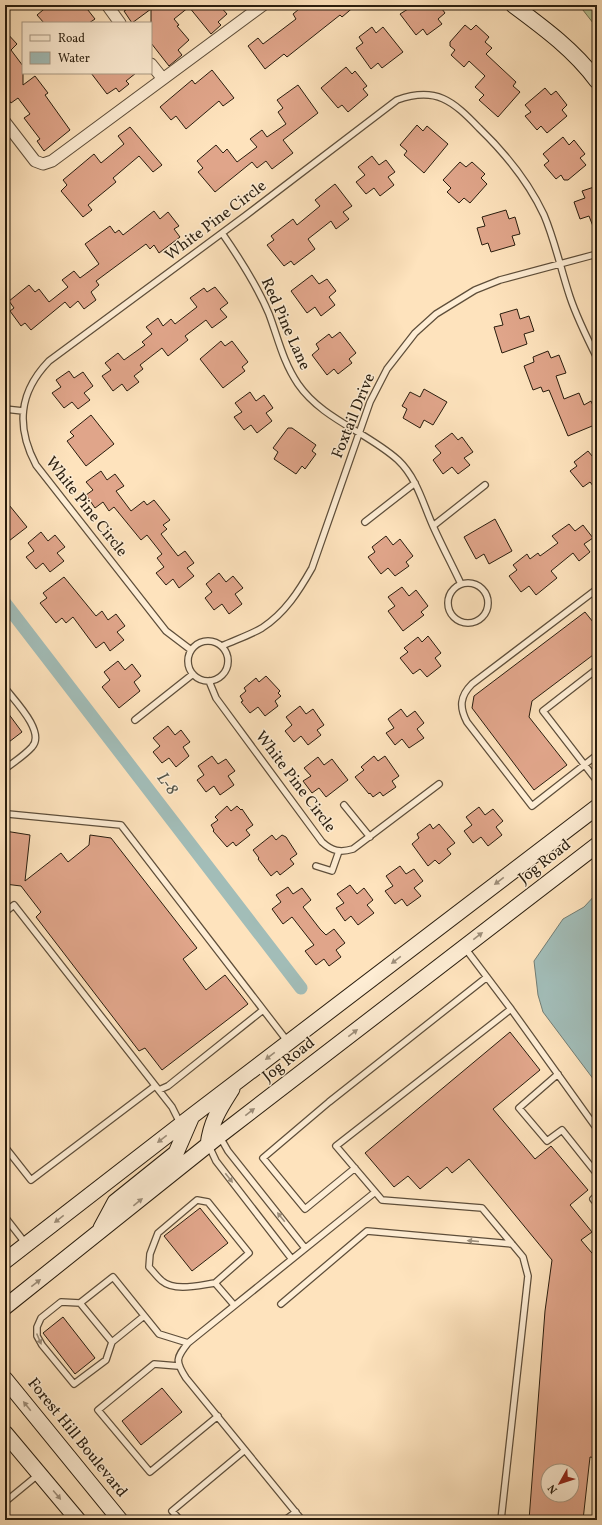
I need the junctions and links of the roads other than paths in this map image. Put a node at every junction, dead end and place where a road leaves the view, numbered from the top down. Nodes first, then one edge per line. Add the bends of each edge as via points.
1 (106, 5) edge
2 (263, 5) edge
3 (513, 5) edge
4 (247, 9) edge
5 (119, 22) edge
6 (152, 65) edge
7 (163, 79) junction
8 (597, 81) edge
9 (5, 122) edge
10 (222, 233) junction
11 (597, 254) edge
12 (560, 264) junction
13 (597, 358) edge
14 (5, 409) edge
15 (23, 411) junction
16 (359, 434) junction
17 (415, 483) junction
18 (485, 484) dead end
19 (364, 522) dead end
20 (433, 526) junction
21 (461, 584) junction
22 (596, 590) edge
23 (222, 646) junction
24 (191, 650) junction
25 (597, 669) edge
26 (193, 674) junction
27 (209, 681) junction
28 (5, 688) edge
29 (135, 720) dead end
30 (597, 756) edge
31 (585, 765) junction
32 (5, 769) edge
33 (597, 781) edge
34 (439, 784) dead end
35 (344, 805) dead end
36 (597, 807) edge
37 (5, 816) edge
38 (370, 837) junction
39 (597, 845) edge
40 (339, 851) junction
41 (316, 866) dead end
42 (5, 912) edge
43 (464, 947) junction
44 (487, 977) junction
45 (511, 1009) junction
46 (264, 1010) junction
47 (288, 1042) junction
48 (558, 1074) junction
49 (237, 1081) junction
50 (157, 1088) junction
51 (186, 1120) junction
52 (597, 1129) edge
53 (214, 1140) junction
54 (5, 1147) edge
55 (355, 1168) junction
56 (597, 1174) edge
57 (374, 1193) junction
58 (597, 1195) edge
59 (597, 1204) edge
60 (5, 1217) edge
61 (97, 1234) junction
62 (26, 1244) junction
63 (512, 1244) junction
64 (305, 1248) junction
65 (291, 1258) junction
66 (5, 1261) edge
67 (215, 1283) junction
68 (80, 1303) junction
69 (280, 1304) dead end
70 (234, 1305) junction
71 (5, 1307) edge
72 (144, 1316) junction
73 (112, 1342) junction
74 (188, 1342) junction
75 (178, 1366) junction
76 (5, 1379) edge
77 (218, 1416) junction
78 (5, 1433) edge
79 (245, 1450) junction
80 (39, 1474) junction
81 (5, 1502) edge
82 (296, 1512) junction
83 (78, 1520) edge
84 (120, 1520) edge
85 (180, 1520) edge
86 (285, 1520) edge
87 (302, 1520) edge
88 (500, 1520) edge

1 - 5 street
2 - 4 street
3 - 8 main road via 553,35
4 - 7 street
6 - 7 street
7 - 9 street via 52,161 43,164 35,161
10 - 12 lane, White Pine Circle via 397,100 421,94 457,106 499,147 530,188 549,228
10 - 15 lane, White Pine Circle via 49,361 32,384
10 - 16 lane, Red Pine Lane via 255,285 287,365 297,383 317,406
11 - 12 lane, Foxtail Drive
12 - 13 lane, White Pine Circle via 570,298
12 - 16 lane, Foxtail Drive via 500,280 475,290 436,314 415,333 387,369 370,402
14 - 15 lane
15 - 24 lane, White Pine Circle via 25,440 41,473 166,631
16 - 17 lane, Red Pine Lane via 398,461
16 - 23 lane, Foxtail Drive via 312,568 302,586 282,611 261,628
17 - 19 lane
17 - 20 lane, Red Pine Lane
18 - 20 lane
20 - 21 lane, Red Pine Lane
21 - 21 lane via 451,592 449,610 452,616 462,623 475,622 481,619 488,608 487,596 479,586 467,582
22 - 31 lane via 472,684 466,690 461,706 467,722 532,806
23 - 24 lane via 204,641
23 - 27 lane via 228,658 226,670 216,679
24 - 26 lane via 188,665
25 - 31 lane via 543,711
26 - 27 lane
26 - 29 lane
27 - 40 lane, White Pine Circle via 216,698 322,842 328,848
28 - 32 lane via 32,723 36,738 33,746
30 - 31 lane
31 - 33 lane
34 - 38 lane, White Pine Circle
35 - 38 lane
36 -> 47 main road, Jog Road
37 - 46 lane via 8,814 121,825
38 - 40 lane, White Pine Circle via 353,849
43 -> 39 main road, Jog Road
40 - 41 lane via 332,871
42 - 50 lane via 14,905
43 - 44 lane
53 -> 43 main road, Jog Road
44 - 45 lane
44 - 55 lane via 329,1102 263,1158 304,1210
45 - 48 lane
45 - 55 lane via 336,1146
46 - 47 lane
46 - 50 lane via 168,1086
47 -> 49 main road, Jog Road
48 - 52 lane
48 - 56 lane via 519,1108 547,1141 562,1130
49 - 51 main road, Jog Road
49 - 53 main road via 210,1128
50 - 51 lane via 172,1108
50 - 54 lane via 31,1180
51 - 61 main road via 176,1153 115,1202
51 -> 62 main road, Jog Road
61 -> 53 main road, Jog Road
64 -> 53 lane via 228,1151
53 -> 65 lane via 216,1161
55 - 57 lane
57 - 63 lane via 382,1200 482,1208
57 - 64 lane
58 - 59 lane via 592,1199
60 - 62 lane
71 -> 61 main road, Jog Road
62 - 66 main road, Jog Road
63 -> 69 lane via 367,1231
63 - 88 lane via 523,1257 528,1276
64 - 65 lane
65 - 70 lane
67 - 67 lane via 191,1287 173,1286 163,1282 149,1267 150,1254 158,1233 197,1200 208,1202 249,1253
67 - 70 lane
68 - 72 lane via 112,1277
68 - 73 lane
68 -> 73 lane via 61,1302 41,1318 37,1327 37,1336 42,1345 74,1384 106,1360
70 - 74 lane
72 - 73 lane
72 - 74 lane via 158,1334
74 - 75 lane via 178,1356
75 - 77 lane
75 - 77 lane via 154,1364 98,1410 150,1472
84 -> 76 main road, Forest Hill Boulevard
77 - 79 lane
78 - 80 main road
79 - 82 lane
79 - 85 lane via 172,1511
80 - 81 lane
80 -> 83 main road
82 - 86 lane
82 - 87 lane

